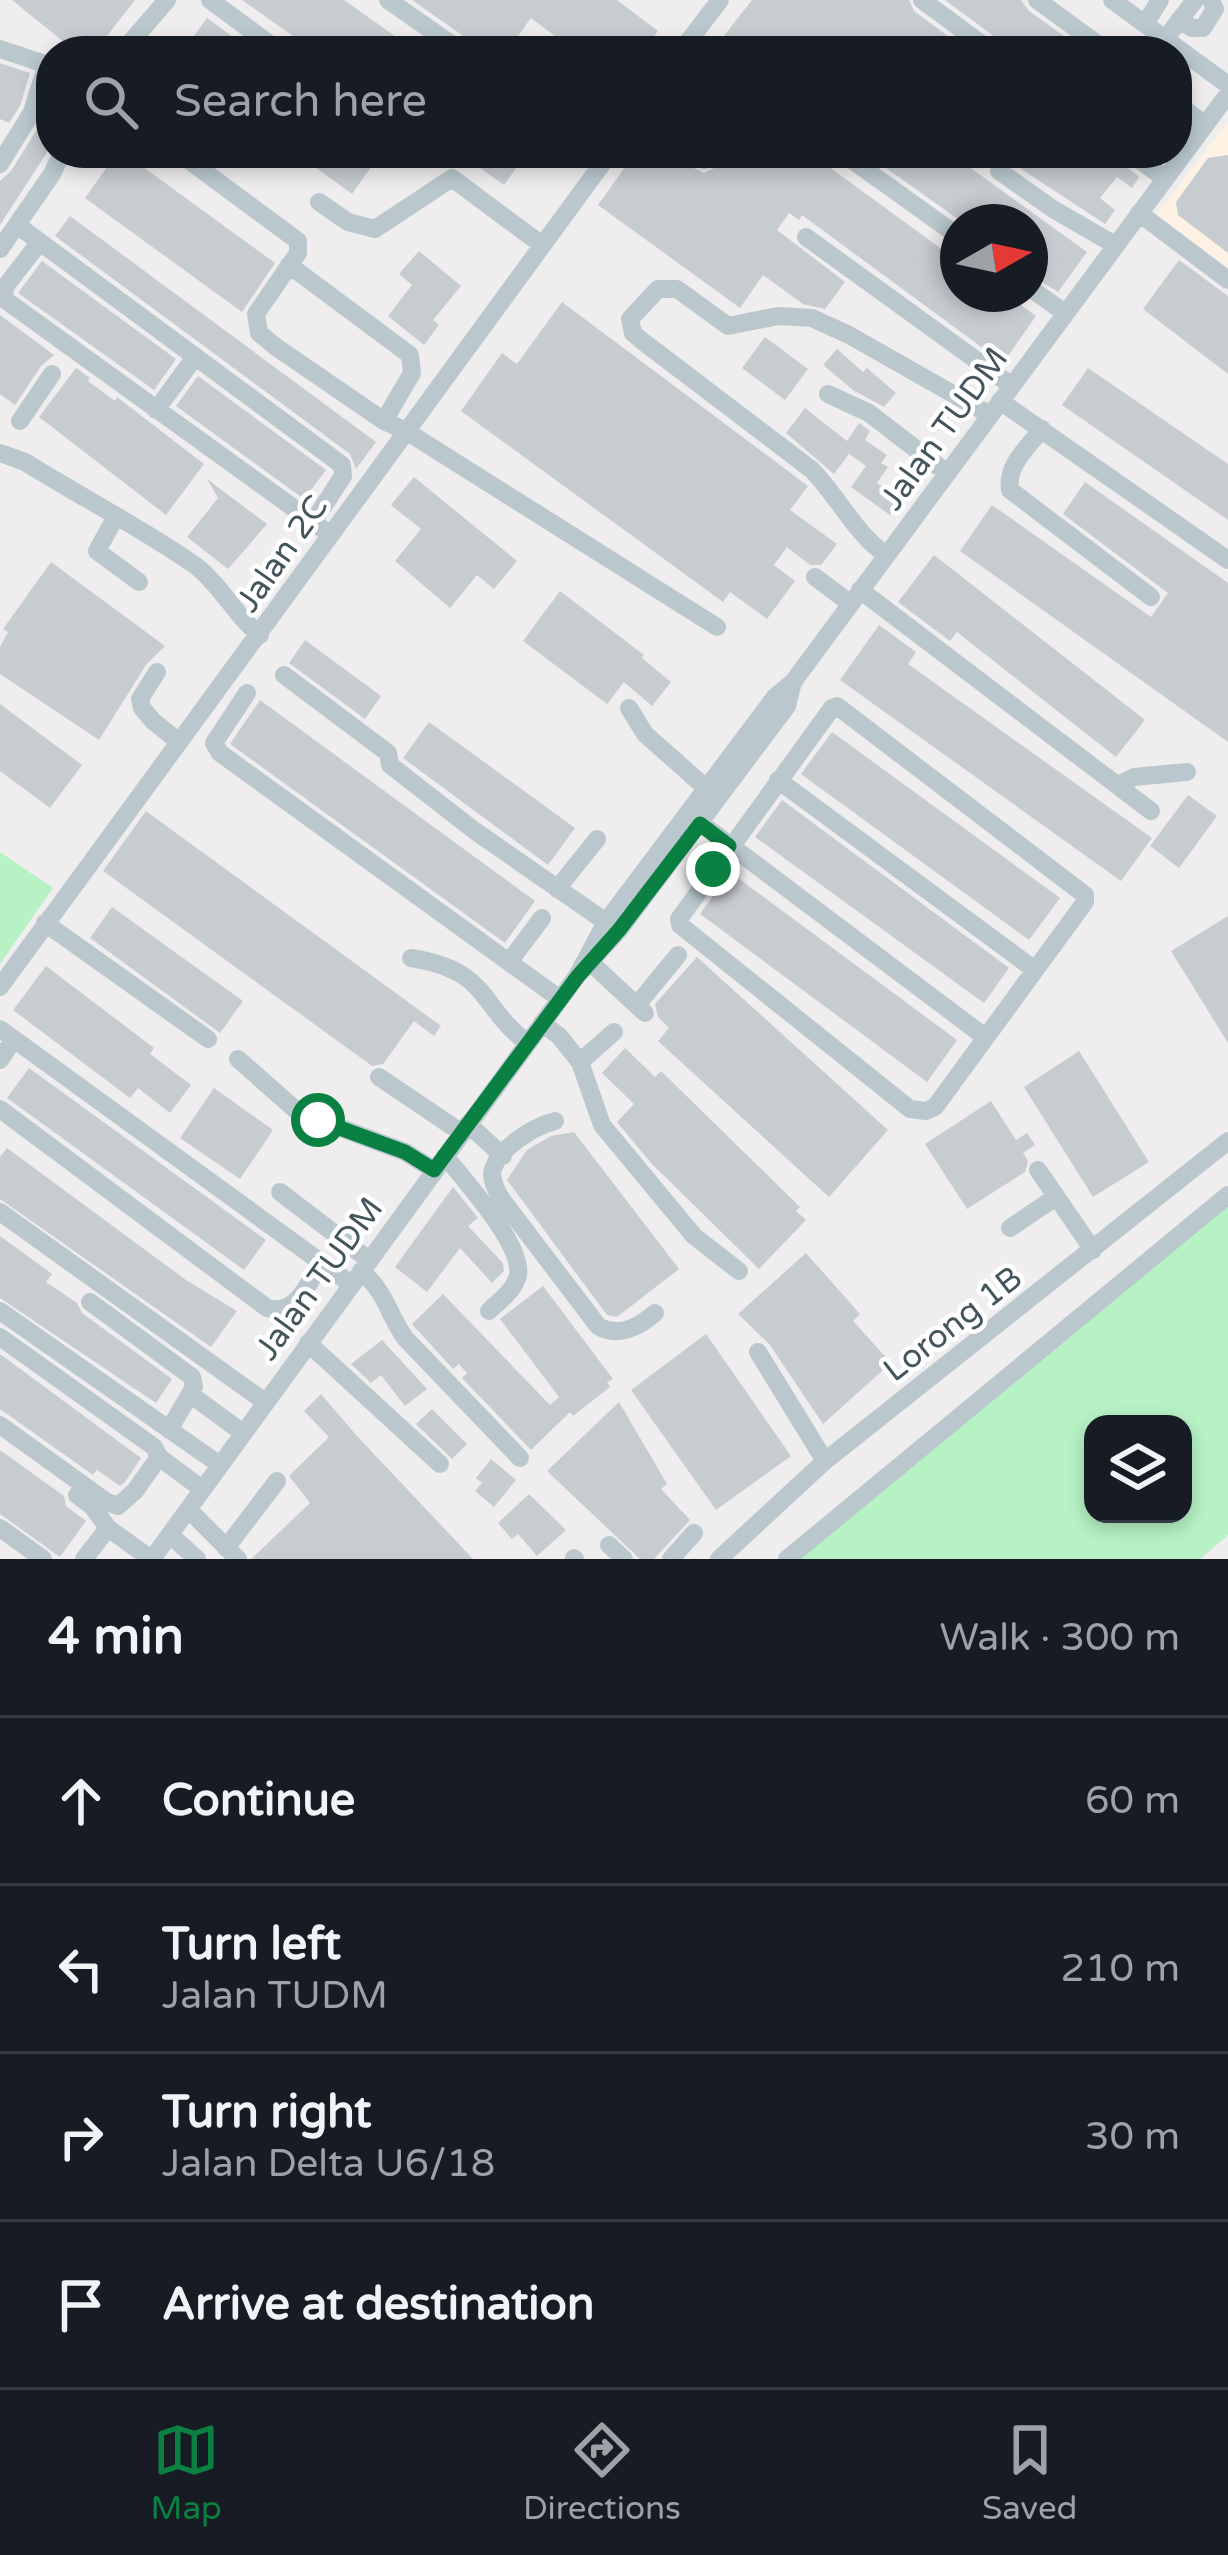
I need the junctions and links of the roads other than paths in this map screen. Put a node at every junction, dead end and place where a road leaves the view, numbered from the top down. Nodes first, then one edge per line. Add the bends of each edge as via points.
1 (167, 0) edge
2 (210, 0) edge
3 (388, 0) edge
4 (720, 0) edge
5 (922, 0) edge
6 (1037, 0) edge
7 (1112, 0) edge
8 (1160, 0) edge
9 (1196, 0) edge
10 (1211, 0) edge
11 (1179, 20) junction
12 (1145, 24) junction
13 (136, 36) edge
14 (259, 36) edge
15 (440, 36) edge
16 (693, 36) edge
17 (971, 36) edge
18 (1083, 36) edge
19 (1162, 36) edge
20 (1167, 36) edge
21 (0, 50) edge
22 (1192, 58) edge
23 (36, 61) edge
24 (1228, 85) edge
25 (1228, 94) edge
26 (36, 101) edge
27 (1192, 114) edge
28 (1205, 124) junction
29 (1192, 141) edge
30 (0, 164) edge
31 (53, 168) edge
32 (199, 168) edge
33 (599, 168) edge
34 (863, 168) edge
35 (1150, 168) edge
36 (1172, 168) edge
37 (1000, 171) dead end
38 (1164, 178) junction
39 (319, 202) dead end
40 (1139, 213) junction
41 (940, 223) edge
42 (17, 225) junction
43 (806, 237) dead end
44 (39, 243) junction
45 (542, 245) junction
46 (1115, 245) junction
47 (0, 249) edge
48 (290, 265) junction
49 (1228, 280) edge
50 (1048, 301) edge
51 (1065, 313) junction
52 (195, 357) junction
53 (52, 374) dead end
54 (828, 394) dead end
55 (1001, 400) junction
56 (156, 410) junction
57 (20, 422) dead end
58 (384, 422) junction
59 (1042, 430) junction
60 (406, 431) junction
61 (0, 452) edge
62 (947, 473) junction
63 (115, 518) junction
64 (314, 522) junction
65 (331, 535) junction
66 (886, 556) junction
67 (1228, 560) edge
68 (815, 577) dead end
69 (140, 582) dead end
70 (856, 597) junction
71 (1151, 597) dead end
72 (717, 627) dead end
73 (260, 635) junction
74 (158, 672) dead end
75 (284, 674) dead end
76 (793, 682) junction
77 (247, 693) dead end
78 (629, 708) dead end
79 (179, 742) junction
80 (1187, 772) dead end
81 (778, 780) junction
82 (1120, 784) junction
83 (706, 788) junction
84 (1151, 811) dead end
85 (694, 818) junction
86 (597, 839) dead end
87 (729, 846) junction
88 (557, 889) junction
89 (542, 918) dead end
90 (606, 922) junction
91 (45, 923) junction
92 (678, 955) dead end
93 (411, 958) dead end
94 (509, 962) junction
95 (584, 970) junction
96 (1034, 970) junction
97 (0, 987) edge
98 (560, 999) junction
99 (542, 1023) junction
100 (614, 1033) dead end
101 (7, 1034) edge
102 (985, 1037) junction
103 (208, 1039) dead end
104 (527, 1043) junction
105 (238, 1059) dead end
106 (0, 1060) edge
107 (580, 1062) junction
108 (379, 1077) dead end
109 (0, 1109) edge
110 (555, 1121) dead end
111 (465, 1128) junction
112 (1228, 1141) edge
113 (503, 1156) junction
114 (440, 1163) junction
115 (1038, 1170) dead end
116 (280, 1192) dead end
117 (1228, 1195) edge
118 (1056, 1197) junction
119 (0, 1212) edge
120 (1010, 1228) dead end
121 (1093, 1250) junction
122 (321, 1263) junction
123 (739, 1271) dead end
124 (360, 1272) junction
125 (90, 1302) dead end
126 (0, 1311) edge
127 (489, 1311) dead end
128 (656, 1313) dead end
129 (0, 1337) edge
130 (308, 1343) junction
131 (758, 1352) dead end
132 (190, 1394) junction
133 (265, 1402) junction
134 (0, 1425) edge
135 (169, 1430) junction
136 (243, 1432) junction
137 (0, 1439) edge
138 (159, 1457) junction
139 (520, 1458) dead end
140 (825, 1461) junction
141 (440, 1464) dead end
142 (220, 1465) junction
143 (277, 1481) dead end
144 (202, 1490) junction
145 (188, 1509) junction
146 (0, 1528) edge
147 (108, 1528) junction
148 (694, 1533) dead end
149 (170, 1534) junction
150 (609, 1545) dead end
151 (232, 1553) edge
152 (43, 1559) edge
153 (84, 1559) edge
154 (152, 1559) edge
155 (197, 1559) edge
156 (624, 1559) edge
157 (670, 1559) edge
158 (718, 1559) edge
159 (787, 1559) edge

1 - 13 street
2 - 14 street
3 - 15 street
4 - 16 street
5 - 17 street
6 - 18 street
7 - 12 street
8 - 12 street
9 - 11 street
10 - 11 street via 1215,9 1203,28
11 - 20 street
12 - 19 street
21 - 23 street
22 - 24 street
25 - 28 street, Jalan TUDM
26 - 30 street
27 - 28 street
28 - 29 street, Jalan TUDM
31 - 42 street
32 - 48 street via 298,241
33 - 45 street, Jalan 2C
34 - 41 street
35 - 38 street
36 - 38 street, Jalan TUDM
37 - 46 street
38 - 40 street, Jalan TUDM
39 - 45 street via 374,229 452,178
40 - 46 street, Jalan TUDM
40 - 49 street
42 - 44 street
42 - 47 street
43 - 55 street
44 - 52 street
44 - 56 street via 4,287 4,299
45 - 60 street, Jalan 2C
46 - 51 street, Jalan TUDM
48 - 58 street via 410,355 412,374
48 - 58 street via 256,314 260,333
50 - 51 street
51 - 55 street, Jalan TUDM
52 - 56 street
52 - 64 street via 342,465
53 - 57 street
54 - 62 street via 869,413
55 - 59 street
55 - 62 street, Jalan TUDM
55 - 66 street via 812,319 728,326 677,289 658,289 631,320 641,340 812,470
56 - 64 street
58 - 60 street
59 - 67 street
59 - 71 street via 1014,465 1010,490
60 - 65 street, Jalan 2C
60 - 72 street
61 - 63 street
62 - 66 street, Jalan TUDM
63 - 69 street via 97,551
63 - 73 street via 196,567
64 - 65 street
65 - 73 street, Jalan 2C
66 - 70 street, Jalan TUDM
68 - 70 street
70 - 76 street, Jalan TUDM
70 - 82 street
73 - 79 street, Jalan 2C
74 - 79 street via 142,708
75 - 88 street
76 - 83 street, Jalan TUDM
76 - 85 street, Jalan TUDM via 787,706
77 - 94 street via 214,743 220,753
78 - 83 street via 645,734
79 - 91 street, Jalan 2C
80 - 82 street
81 - 87 street
81 - 96 street
81 - 96 street via 832,708 846,710 1082,890 1084,902
82 - 84 street
83 - 85 street, Jalan TUDM
85 - 87 street
85 - 90 street, Jalan TUDM
85 - 95 street, Jalan TUDM
86 - 88 street
87 - 102 street
87 - 102 street via 680,925 910,1109 934,1107
88 - 90 street
89 - 94 street
90 - 95 street, Jalan TUDM
91 - 97 street, Jalan 2C
91 - 103 street
92 - 95 street via 641,1009
93 - 104 street via 448,964 468,978
94 - 98 street
95 - 98 street, Jalan TUDM
96 - 102 street
98 - 99 street, Jalan TUDM
99 - 104 street, Jalan TUDM
99 - 107 street
100 - 107 street
101 - 106 street
101 - 122 street
104 - 111 street, Jalan TUDM
105 - 114 street via 298,1112
107 - 123 street via 602,1125 694,1236
108 - 111 street
109 - 122 street via 267,1309 293,1306
110 - 113 street
111 - 113 street
111 - 114 street, Jalan TUDM
112 - 121 street, Lorong 1B
113 - 128 street via 492,1172 500,1197 598,1326 635,1328
114 - 124 street, Jalan TUDM
114 - 127 street via 514,1252 514,1286
115 - 118 street
116 - 124 street
117 - 159 street
118 - 120 street
118 - 121 street
119 - 133 street
121 - 140 street, Lorong 1B
122 - 124 street
124 - 130 street, Jalan TUDM
124 - 139 street via 384,1294 405,1338
125 - 132 street via 192,1377
126 - 135 street
129 - 138 street
130 - 133 street, Jalan TUDM
130 - 141 street
131 - 140 street
132 - 135 street
132 - 136 street
133 - 136 street, Jalan TUDM
134 - 138 street via 118,1506
135 - 142 street
136 - 142 street, Jalan TUDM
137 - 147 street via 92,1506
138 - 144 street
140 - 158 street, Lorong 1B
142 - 144 street, Jalan TUDM
143 - 151 street
144 - 145 street, Jalan TUDM
145 - 149 street, Jalan TUDM
145 - 151 street
146 - 152 street
147 - 153 street
147 - 154 street
148 - 157 street
149 - 154 street, Jalan TUDM
149 - 155 street
150 - 156 street

